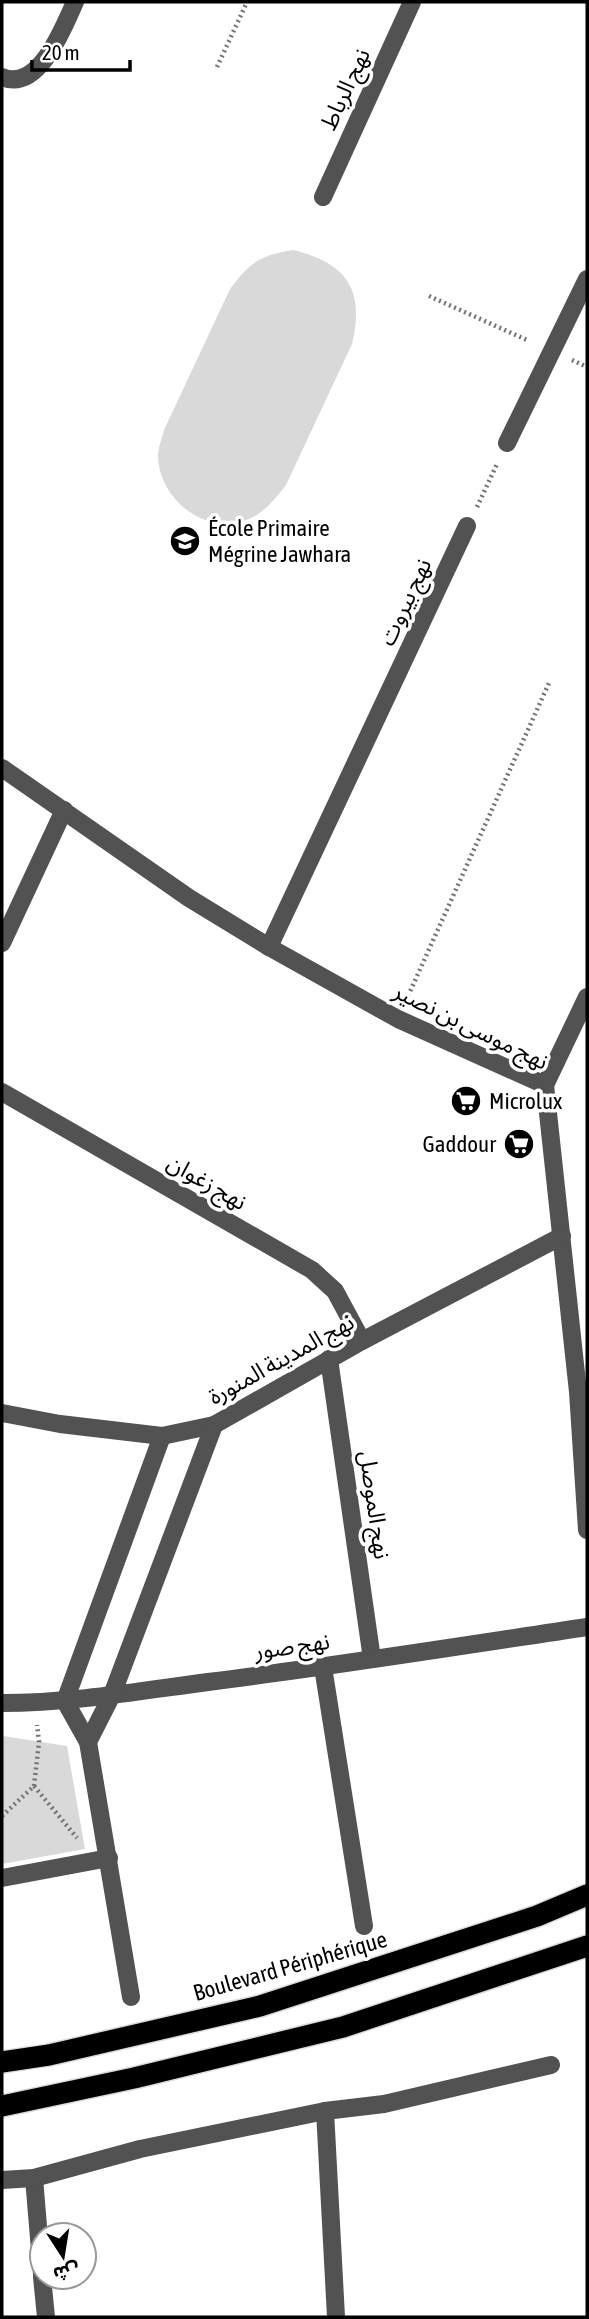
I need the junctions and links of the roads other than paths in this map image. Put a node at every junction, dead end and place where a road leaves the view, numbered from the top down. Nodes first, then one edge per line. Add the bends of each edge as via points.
1 (75, 2) edge
2 (412, 2) edge
3 (2, 77) edge
4 (323, 197) dead end
5 (587, 279) edge
6 (507, 443) road end
7 (467, 527) road end
8 (2, 768) edge
9 (64, 810) junction
10 (2, 943) edge
11 (269, 947) junction
12 (587, 997) edge
13 (545, 1085) junction
14 (2, 1092) edge
15 (562, 1236) junction
16 (362, 1341) junction
17 (329, 1359) junction
18 (583, 1391) edge
19 (2, 1413) edge
20 (214, 1425) junction
21 (162, 1436) junction
22 (587, 1530) edge
23 (587, 1627) edge
24 (372, 1659) junction
25 (323, 1667) junction
26 (112, 1695) junction
27 (65, 1700) junction
28 (2, 1703) edge
29 (88, 1742) junction
30 (109, 1858) junction
31 (2, 1878) edge
32 (587, 1895) edge
33 (364, 1926) dead end
34 (587, 1946) edge
35 (131, 1997) dead end
36 (2, 2062) edge
37 (551, 2065) dead end
38 (2, 2106) edge
39 (325, 2111) junction
40 (34, 2178) junction
41 (2, 2180) edge
42 (38, 2221) edge
43 (43, 2291) edge
44 (46, 2317) edge
45 (336, 2317) edge

1 - 3 street via 51,53 21,77
2 - 4 street, نهج الرباط
5 - 6 street
7 - 11 street, نهج بيروت
8 - 9 street, نهج موسى بن نصير
9 - 10 street
9 - 11 street, نهج موسى بن نصير via 189,898
11 - 13 street, نهج موسى بن نصير via 398,1019
12 - 13 street
13 - 15 street, نهج موسى بن نصير
14 - 16 street, نهج زغوان via 312,1270 334,1291
15 - 16 street, نهج المدينة المنورة
15 - 18 street, نهج موسى بن نصير
16 - 17 street, نهج المدينة المنورة
17 - 20 street, نهج المدينة المنورة
17 - 24 street, نهج الموصل
18 - 22 street, نهج موسى بن نصير
19 - 21 street, نهج المدينة المنورة
20 - 21 street, نهج المدينة المنورة
20 - 26 street
21 - 27 street
23 - 24 street, نهج صور
24 - 25 street, نهج صور
25 - 26 street, نهج صور
25 - 33 street
26 - 27 street, نهج صور
26 - 29 street
27 - 28 street, نهج صور
27 - 29 street
29 - 30 street
30 - 31 street
30 - 35 street
32 - 36 highway, Boulevard Périphérique via 537,1916 260,2007
34 - 38 highway via 343,2026
37 - 39 street via 383,2104
39 - 40 street via 140,2149
39 - 45 street
40 - 41 street
40 - 42 street
43 - 44 street

